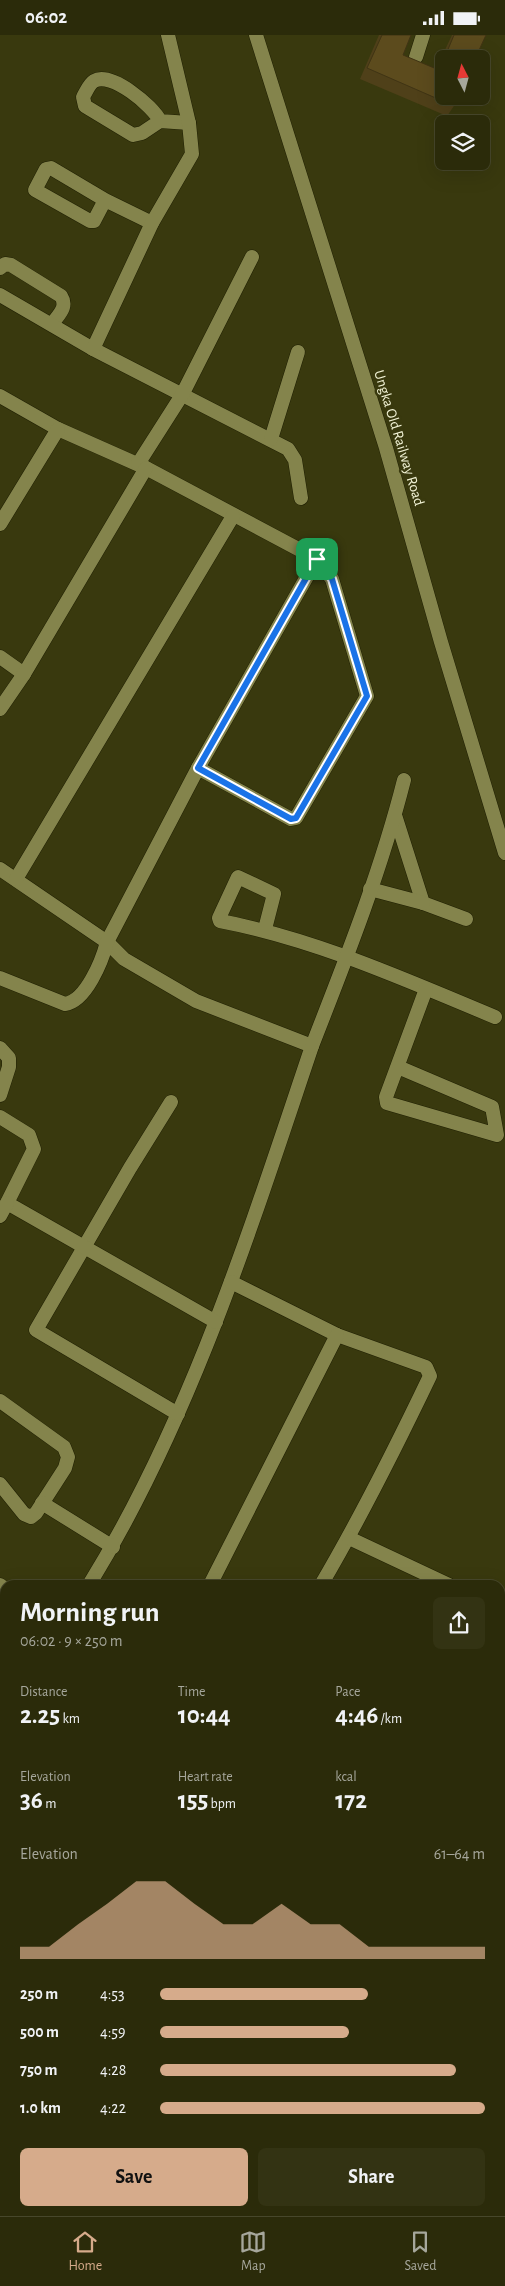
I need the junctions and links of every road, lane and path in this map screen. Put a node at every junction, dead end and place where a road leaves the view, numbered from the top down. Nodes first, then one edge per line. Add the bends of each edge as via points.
1 (256, 35) edge
2 (423, 35) edge
3 (166, 36) edge
4 (416, 57) dead end
5 (160, 121) junction
6 (190, 123) junction
7 (105, 200) junction
8 (152, 223) junction
9 (252, 257) dead end
10 (0, 268) edge
11 (0, 295) edge
12 (52, 324) junction
13 (93, 349) junction
14 (298, 352) dead end
15 (182, 395) junction
16 (0, 396) edge
17 (58, 429) junction
18 (271, 439) junction
19 (142, 466) junction
20 (301, 498) dead end
21 (233, 516) junction
22 (0, 524) edge
23 (317, 559) junction
24 (0, 657) edge
25 (24, 674) junction
26 (0, 709) edge
27 (198, 768) junction
28 (404, 780) dead end
29 (395, 815) junction
30 (505, 853) edge
31 (0, 869) edge
32 (16, 879) junction
33 (370, 889) junction
34 (423, 903) junction
35 (466, 919) dead end
36 (265, 929) dead end
37 (107, 942) junction
38 (347, 957) junction
39 (0, 978) edge
40 (426, 989) junction
41 (495, 1017) dead end
42 (312, 1046) junction
43 (0, 1048) edge
44 (398, 1067) junction
45 (0, 1095) edge
46 (172, 1102) dead end
47 (0, 1117) edge
48 (7, 1203) junction
49 (0, 1216) edge
50 (84, 1248) junction
51 (231, 1282) junction
52 (216, 1322) junction
53 (337, 1335) junction
54 (0, 1401) edge
55 (178, 1414) junction
56 (0, 1484) edge
57 (42, 1503) junction
58 (349, 1538) junction
59 (112, 1547) junction
60 (92, 1580) edge
61 (213, 1580) edge
62 (324, 1580) edge
63 (430, 1580) edge

1 - 30 street, Ungka Old Railway Road via 386,447
2 - 4 street
3 - 6 street
5 - 5 street via 133,135 85,106 83,97 92,82 108,80 147,102
5 - 6 street
6 - 8 street via 192,154
7 - 7 street via 94,221 90,221 35,190 46,169 52,168
7 - 8 street
8 - 13 street
9 - 15 street
10 - 12 street via 5,264 11,265 61,296 64,308
11 - 12 street
12 - 13 street
13 - 15 street
14 - 18 street
15 - 18 street
15 - 19 street
16 - 17 street
17 - 19 street
17 - 22 street
18 - 20 street via 293,454
19 - 21 street
19 - 25 street
21 - 23 street
21 - 32 street
23 - 27 street
23 - 27 street via 332,579 367,696 294,819
24 - 25 street
25 - 26 street
27 - 37 street
28 - 29 street
29 - 33 street
29 - 34 street
31 - 32 street
32 - 37 street
33 - 34 street
33 - 38 street
34 - 35 street
36 - 38 street
37 - 39 street via 88,986 70,1004 38,995
37 - 42 street via 124,959 196,1001
38 - 40 street
38 - 42 street
40 - 41 street
40 - 44 street
42 - 51 street
43 - 45 street via 9,1058
44 - 44 street via 386,1097 387,1103 497,1135 492,1107
46 - 50 street
47 - 48 street via 29,1135 34,1149
48 - 49 street
48 - 50 street
50 - 52 street
50 - 55 street via 36,1330
51 - 52 street
51 - 53 street
52 - 55 street
53 - 58 street via 426,1367 430,1376
53 - 61 street
54 - 57 street via 64,1447 68,1457 65,1469
55 - 59 street via 144,1489
56 - 57 street via 24,1514 31,1517
57 - 59 street
58 - 62 street
58 - 63 street
59 - 60 street

